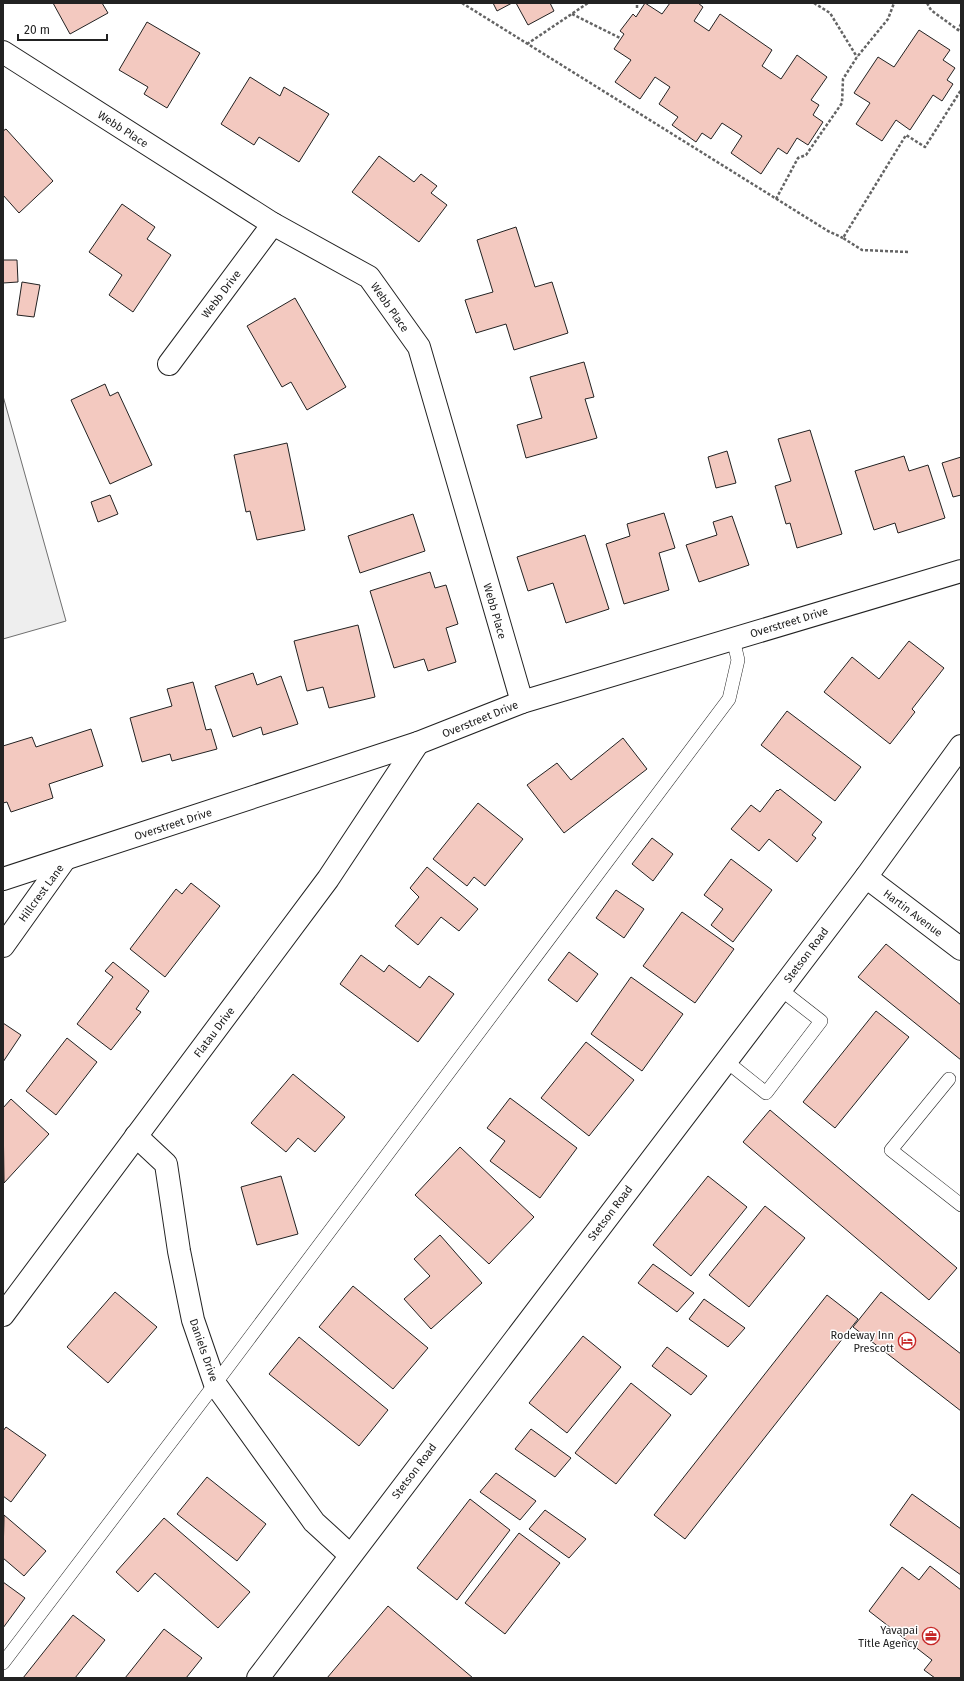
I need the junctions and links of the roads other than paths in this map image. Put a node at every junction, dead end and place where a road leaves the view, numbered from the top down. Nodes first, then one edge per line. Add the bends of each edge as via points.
1 (3, 52) edge
2 (273, 224) junction
3 (169, 364) dead end
4 (961, 571) edge
5 (733, 639) junction
6 (522, 702) junction
7 (418, 743) junction
8 (961, 746) edge
9 (66, 859) junction
10 (866, 877) junction
11 (3, 879) edge
12 (3, 946) edge
13 (961, 949) edge
14 (780, 989) junction
15 (726, 1061) junction
16 (949, 1079) dead end
17 (136, 1136) junction
18 (961, 1205) edge
19 (3, 1315) edge
20 (215, 1384) junction
21 (350, 1555) junction
22 (3, 1663) edge
23 (258, 1678) edge

1 - 2 street, Webb Place
2 - 3 street, Webb Drive
2 - 6 street, Webb Place via 369,277 419,347
4 - 5 street, Overstreet Drive
5 - 6 street, Overstreet Drive
5 - 20 lane via 738,660 729,699
6 - 7 street, Overstreet Drive
7 - 9 street, Overstreet Drive
7 - 17 street, Flatau Drive via 328,879
8 - 10 street, Stetson Road
9 - 11 street, Overstreet Drive
9 - 12 street, Hillcrest Lane
10 - 13 street, Hartin Avenue
10 - 14 street, Stetson Road
14 - 15 street, Stetson Road
14 - 15 lane via 820,1021 816,1027 766,1092
15 - 21 street, Stetson Road
16 - 18 lane via 891,1150
17 - 19 street, Flatau Drive
17 - 20 street, Daniels Drive via 166,1164 179,1252 193,1320
20 - 21 street, Daniels Drive via 314,1522
20 - 22 lane
21 - 23 street, Stetson Road

